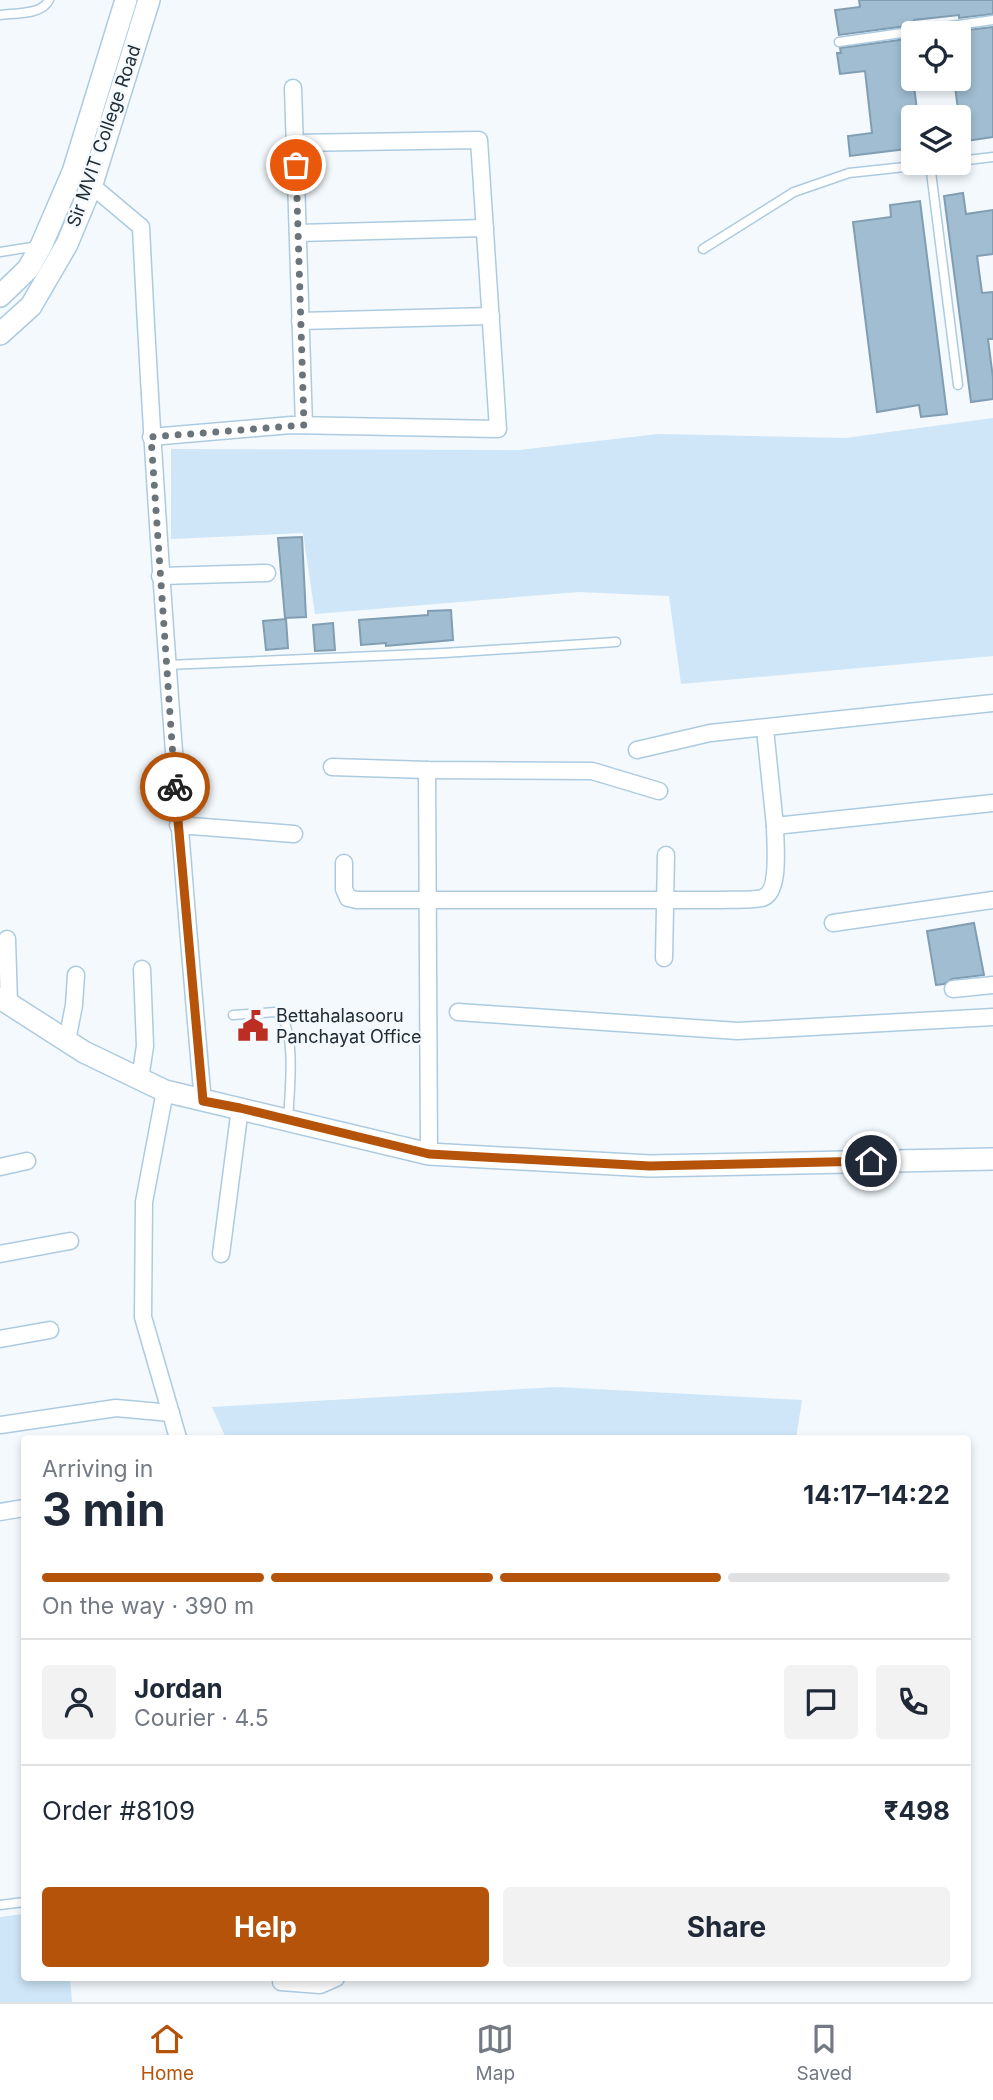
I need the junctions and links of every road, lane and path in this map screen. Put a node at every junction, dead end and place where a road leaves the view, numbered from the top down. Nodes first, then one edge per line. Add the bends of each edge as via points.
1 (49, 0) edge
2 (126, 0) edge
3 (149, 0) edge
4 (0, 15) edge
5 (993, 20) edge
6 (839, 42) dead end
7 (293, 88) dead end
8 (295, 143) junction
9 (993, 157) edge
10 (971, 160) edge
11 (901, 167) edge
12 (73, 172) junction
13 (931, 175) edge
14 (92, 184) junction
15 (485, 228) junction
16 (298, 233) junction
17 (41, 246) junction
18 (703, 249) dead end
19 (0, 252) edge
20 (0, 296) edge
21 (491, 316) junction
22 (300, 321) junction
23 (0, 334) edge
24 (958, 385) dead end
25 (304, 425) junction
26 (151, 437) junction
27 (267, 573) dead end
28 (160, 576) junction
29 (616, 642) dead end
30 (167, 664) junction
31 (993, 703) edge
32 (765, 729) junction
33 (638, 750) dead end
34 (332, 767) dead end
35 (427, 770) junction
36 (659, 791) dead end
37 (993, 803) edge
38 (178, 825) junction
39 (775, 826) junction
40 (294, 834) dead end
41 (666, 855) dead end
42 (344, 863) dead end
43 (427, 900) junction
44 (665, 900) junction
45 (993, 900) edge
46 (833, 923) dead end
47 (7, 939) dead end
48 (664, 958) dead end
49 (142, 969) dead end
50 (76, 975) dead end
51 (993, 985) edge
52 (953, 989) dead end
53 (5, 1001) edge
54 (458, 1012) dead end
55 (233, 1015) dead end
56 (993, 1017) edge
57 (67, 1041) junction
58 (140, 1079) junction
59 (165, 1091) junction
60 (203, 1101) junction
61 (240, 1108) junction
62 (288, 1120) junction
63 (429, 1154) junction
64 (993, 1159) edge
65 (27, 1161) dead end
66 (0, 1167) edge
67 (70, 1241) dead end
68 (0, 1254) edge
69 (221, 1254) dead end
70 (50, 1330) dead end
71 (0, 1339) edge
72 (171, 1413) junction
73 (0, 1425) edge
74 (177, 1435) edge
75 (21, 1508) edge
76 (0, 1512) edge
77 (21, 1902) edge
78 (0, 1905) edge
79 (329, 1981) edge
80 (281, 1982) dead end

1 - 4 lane via 37,10
2 - 12 street, Sir MVIT College Road
3 - 14 street, Sir MVIT College Road
5 - 6 lane
7 - 8 street
8 - 15 street via 479,140
8 - 16 street
9 - 10 lane
11 - 18 lane via 849,173 794,192
12 - 14 street
12 - 17 street, Sir MVIT College Road
13 - 24 lane
14 - 23 street, Sir MVIT College Road via 67,244 31,306
14 - 26 street via 141,227
15 - 16 street
15 - 21 street
16 - 22 street
17 - 19 lane
17 - 20 street, Sir MVIT College Road via 28,269
21 - 22 street
21 - 25 street via 498,429
22 - 25 street
25 - 26 street
26 - 28 street
27 - 28 street
28 - 30 street
29 - 30 lane
30 - 38 street
31 - 32 street
32 - 33 street via 710,733
32 - 39 street
34 - 35 street
35 - 36 street via 592,771
35 - 43 street
37 - 39 street
38 - 40 street
38 - 60 street
39 - 44 street via 771,893 763,898
41 - 44 street
42 - 43 street via 348,898
43 - 44 street
43 - 63 street
44 - 48 street
45 - 46 street
47 - 53 street
49 - 58 street via 145,1046
50 - 57 street
51 - 52 street
53 - 57 street
54 - 56 street via 738,1031
55 - 62 lane via 276,1012 285,1022 290,1042
57 - 58 street
58 - 59 street
59 - 60 street
59 - 72 street via 144,1202 143,1317
60 - 61 street
61 - 62 street
61 - 69 street
62 - 63 street
63 - 64 street via 650,1166
65 - 66 street
67 - 68 street
70 - 71 street
72 - 73 street via 116,1408
72 - 74 street
75 - 76 street
77 - 78 lane
79 - 80 street via 320,1985

